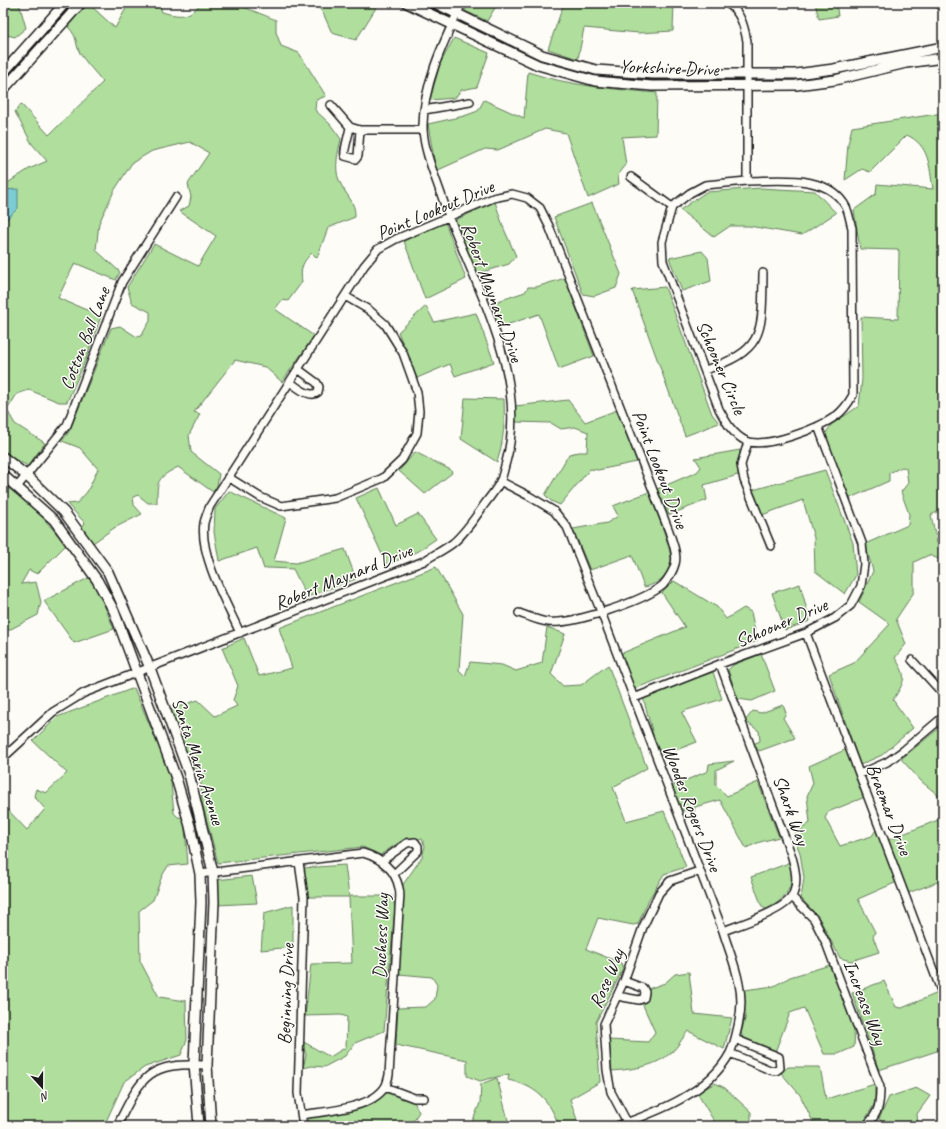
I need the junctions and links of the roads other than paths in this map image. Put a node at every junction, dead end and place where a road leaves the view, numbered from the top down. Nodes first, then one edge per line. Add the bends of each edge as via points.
1 (65, 3) edge
2 (81, 3) edge
3 (407, 3) edge
4 (435, 3) edge
5 (462, 3) edge
6 (727, 3) edge
7 (736, 5) edge
8 (457, 13) junction
9 (452, 24) junction
10 (943, 47) edge
11 (943, 58) edge
12 (3, 73) edge
13 (748, 74) junction
14 (747, 86) junction
15 (3, 90) edge
16 (470, 102) dead end
17 (331, 105) dead end
18 (424, 110) junction
19 (350, 127) junction
20 (360, 130) junction
21 (423, 130) junction
22 (631, 177) dead end
23 (747, 181) junction
24 (176, 197) dead end
25 (672, 207) junction
26 (448, 216) junction
27 (763, 273) dead end
28 (345, 296) junction
29 (298, 369) junction
30 (705, 370) junction
31 (290, 382) junction
32 (818, 426) junction
33 (748, 442) junction
34 (3, 457) edge
35 (3, 475) edge
36 (27, 476) junction
37 (228, 477) junction
38 (500, 481) junction
39 (17, 487) junction
40 (64, 512) junction
41 (54, 520) junction
42 (771, 546) dead end
43 (601, 612) junction
44 (519, 613) dead end
45 (806, 633) junction
46 (240, 634) junction
47 (912, 660) dead end
48 (720, 664) junction
49 (150, 668) junction
50 (137, 673) junction
51 (943, 694) edge
52 (634, 698) junction
53 (943, 717) edge
54 (3, 758) edge
55 (860, 774) junction
56 (299, 862) junction
57 (382, 862) junction
58 (699, 870) junction
59 (213, 872) junction
60 (200, 874) junction
61 (394, 874) junction
62 (792, 897) junction
63 (723, 931) junction
64 (624, 981) junction
65 (617, 996) junction
66 (943, 996) edge
67 (735, 1039) junction
68 (730, 1053) junction
69 (194, 1064) junction
70 (207, 1065) junction
71 (386, 1087) junction
72 (424, 1098) dead end
73 (302, 1115) junction
74 (627, 1122) junction
75 (118, 1126) edge
76 (198, 1126) edge
77 (211, 1126) edge
78 (303, 1126) edge
79 (617, 1126) edge
80 (866, 1126) edge

1 - 12 street
2 - 15 street
3 - 9 street, Yorkshire Drive
4 - 8 street, Yorkshire Drive
5 - 8 street, Robert Maynard Drive
6 - 7 street
7 - 13 street via 747,41
8 - 9 street, Robert Maynard Drive
8 - 13 street, Yorkshire Drive via 542,55 596,70 653,74
9 - 14 street, Yorkshire Drive via 538,65 595,81 652,86
9 - 18 street, Robert Maynard Drive via 430,81
10 - 13 street, Yorkshire Drive via 834,69 796,74
11 - 14 street, Yorkshire Drive via 906,63 836,80 796,85
13 - 14 street
14 - 23 street
16 - 18 street
17 - 19 street
18 - 21 street, Robert Maynard Drive
19 - 20 street
19 - 20 street via 344,153 351,159 358,156
20 - 21 street
21 - 26 street, Robert Maynard Drive via 430,163
22 - 25 street
23 - 25 street via 705,185
23 - 32 street via 809,182 824,186 846,207 852,228 853,395 846,407
24 - 36 street, Cotton Ball Lane via 122,282 67,425
25 - 30 street, Schooner Circle via 662,242 663,261
26 - 28 street, Point Lookout Drive via 378,249
26 - 38 street, Robert Maynard Drive via 498,340 512,393 510,444
26 - 43 street, Point Lookout Drive via 493,198 512,194 527,198 540,208 550,226 669,531 676,563 671,575 650,594
27 - 30 street via 762,318 757,337 745,352 728,362
28 - 29 street, Point Lookout Drive
28 - 37 street via 369,310 385,324 408,366 417,392 419,411 416,433 402,460 383,478 335,498 281,506 260,497
29 - 31 street, Point Lookout Drive
29 - 31 street via 317,383 318,392 310,395
30 - 33 street, Schooner Circle via 719,409 727,423 738,436
31 - 37 street, Point Lookout Drive
32 - 33 street via 772,442
32 - 45 street, Schooner Drive via 862,542 864,564 861,586 851,605 835,618
33 - 42 street via 741,465 744,480
34 - 36 street, Santa Maria Avenue
35 - 39 street, Santa Maria Avenue
36 - 39 street, Cotton Ball Lane
36 - 40 street, Santa Maria Avenue
37 - 46 street, Point Lookout Drive via 210,506 204,523 204,540 209,562
38 - 43 street, Woodes Rogers Drive via 554,511 567,527
38 - 46 street, Robert Maynard Drive via 474,519 453,543 424,561
39 - 41 street, Santa Maria Avenue
40 - 41 street
40 - 49 street, Santa Maria Avenue via 108,572
41 - 50 street, Santa Maria Avenue via 97,580 114,611
43 - 44 street, Point Lookout Drive via 565,622 547,622
43 - 52 street, Woodes Rogers Drive
45 - 48 street, Schooner Drive
45 - 55 street, Braemar Drive
46 - 49 street, Robert Maynard Drive
47 - 51 street
48 - 52 street, Schooner Drive
48 - 62 street, Shark Way via 796,867
49 - 50 street, Robert Maynard Drive
49 - 59 street, Santa Maria Avenue via 189,774
50 - 54 street, Robert Maynard Drive via 84,693 54,712
50 - 60 street, Santa Maria Avenue via 176,778
52 - 58 street, Woodes Rogers Drive
53 - 55 street via 887,762
55 - 66 street, Braemar Drive
56 - 57 street, Duchess Way via 363,853
56 - 59 street, Duchess Way
56 - 73 street, Beginning Drive via 304,897 298,1093
57 - 61 street, Duchess Way
57 - 61 street via 407,843 415,842 418,851
58 - 63 street, Woodes Rogers Drive
58 - 64 street, Rose Way via 670,881 659,893 643,927
59 - 60 street, Duchess Way
59 - 70 street, Santa Maria Avenue
60 - 69 street, Santa Maria Avenue
61 - 71 street, Duchess Way via 399,888 399,910 389,1075
62 - 63 street via 768,914
62 - 80 street, Increase Way via 814,919 826,943 880,1087 880,1104 874,1118
63 - 67 street, Woodes Rogers Drive via 739,984 741,1010
64 - 65 street, Rose Way
64 - 65 street via 643,988 644,998 640,1000
65 - 74 street, Rose Way via 604,1024 604,1042 611,1092
67 - 68 street, Woodes Rogers Drive
67 - 68 street via 779,1057 780,1068 776,1071 770,1070
68 - 74 street, Woodes Rogers Drive via 708,1080 688,1095
69 - 70 street
69 - 75 street via 163,1067 152,1073 138,1086
69 - 76 street, Santa Maria Avenue
70 - 77 street, Santa Maria Avenue
71 - 72 street via 414,1098
71 - 73 street via 374,1098 352,1107
73 - 78 street, Beginning Drive
74 - 79 street, Woodes Rogers Drive

